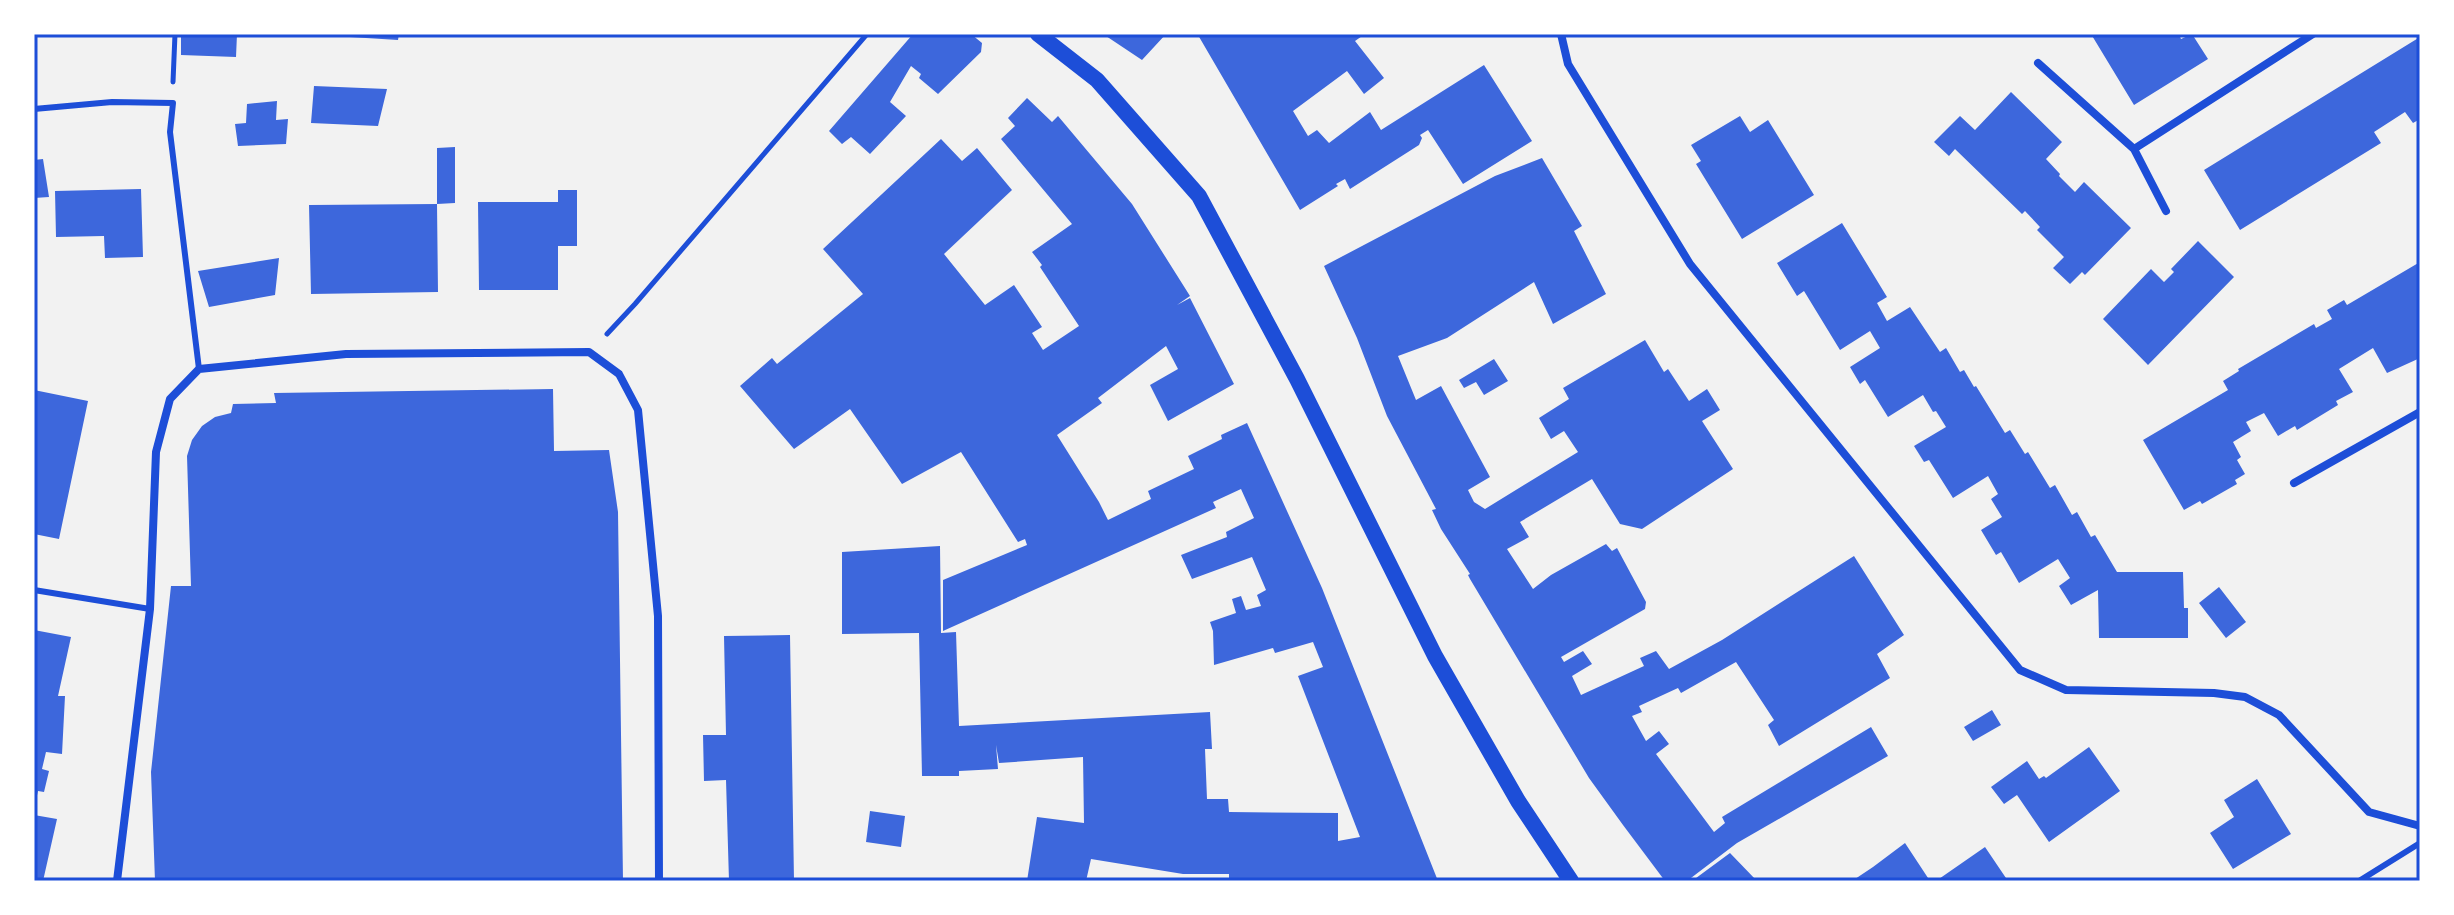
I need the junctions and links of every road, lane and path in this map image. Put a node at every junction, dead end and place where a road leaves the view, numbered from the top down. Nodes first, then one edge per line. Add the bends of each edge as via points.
1 (175, 34) edge
2 (867, 34) edge
3 (1038, 34) edge
4 (1561, 34) edge
5 (2313, 34) edge
6 (2038, 63) dead end
7 (173, 103) junction
8 (34, 109) edge
9 (2134, 149) junction
10 (2166, 211) dead end
11 (589, 352) junction
12 (199, 369) junction
13 (2420, 412) edge
14 (2294, 483) dead end
15 (34, 590) edge
16 (150, 609) junction
17 (2420, 826) edge
18 (2420, 843) edge
19 (117, 881) edge
20 (659, 881) edge
21 (1571, 881) edge
22 (2359, 881) edge

1 - 7 path
2 - 11 path
3 - 21 main road via 1097,80 1199,196 1435,656
4 - 17 street via 1568,64 1690,264 2020,670 2066,690 2245,697 2279,715 2369,812
5 - 9 street
6 - 9 street
7 - 8 lane
7 - 12 lane via 170,132
9 - 10 street
11 - 12 street via 346,354
11 - 20 street via 619,374 638,410 658,616
12 - 16 street via 170,399 156,452
13 - 14 street
15 - 16 lane
16 - 19 street
18 - 22 lane

